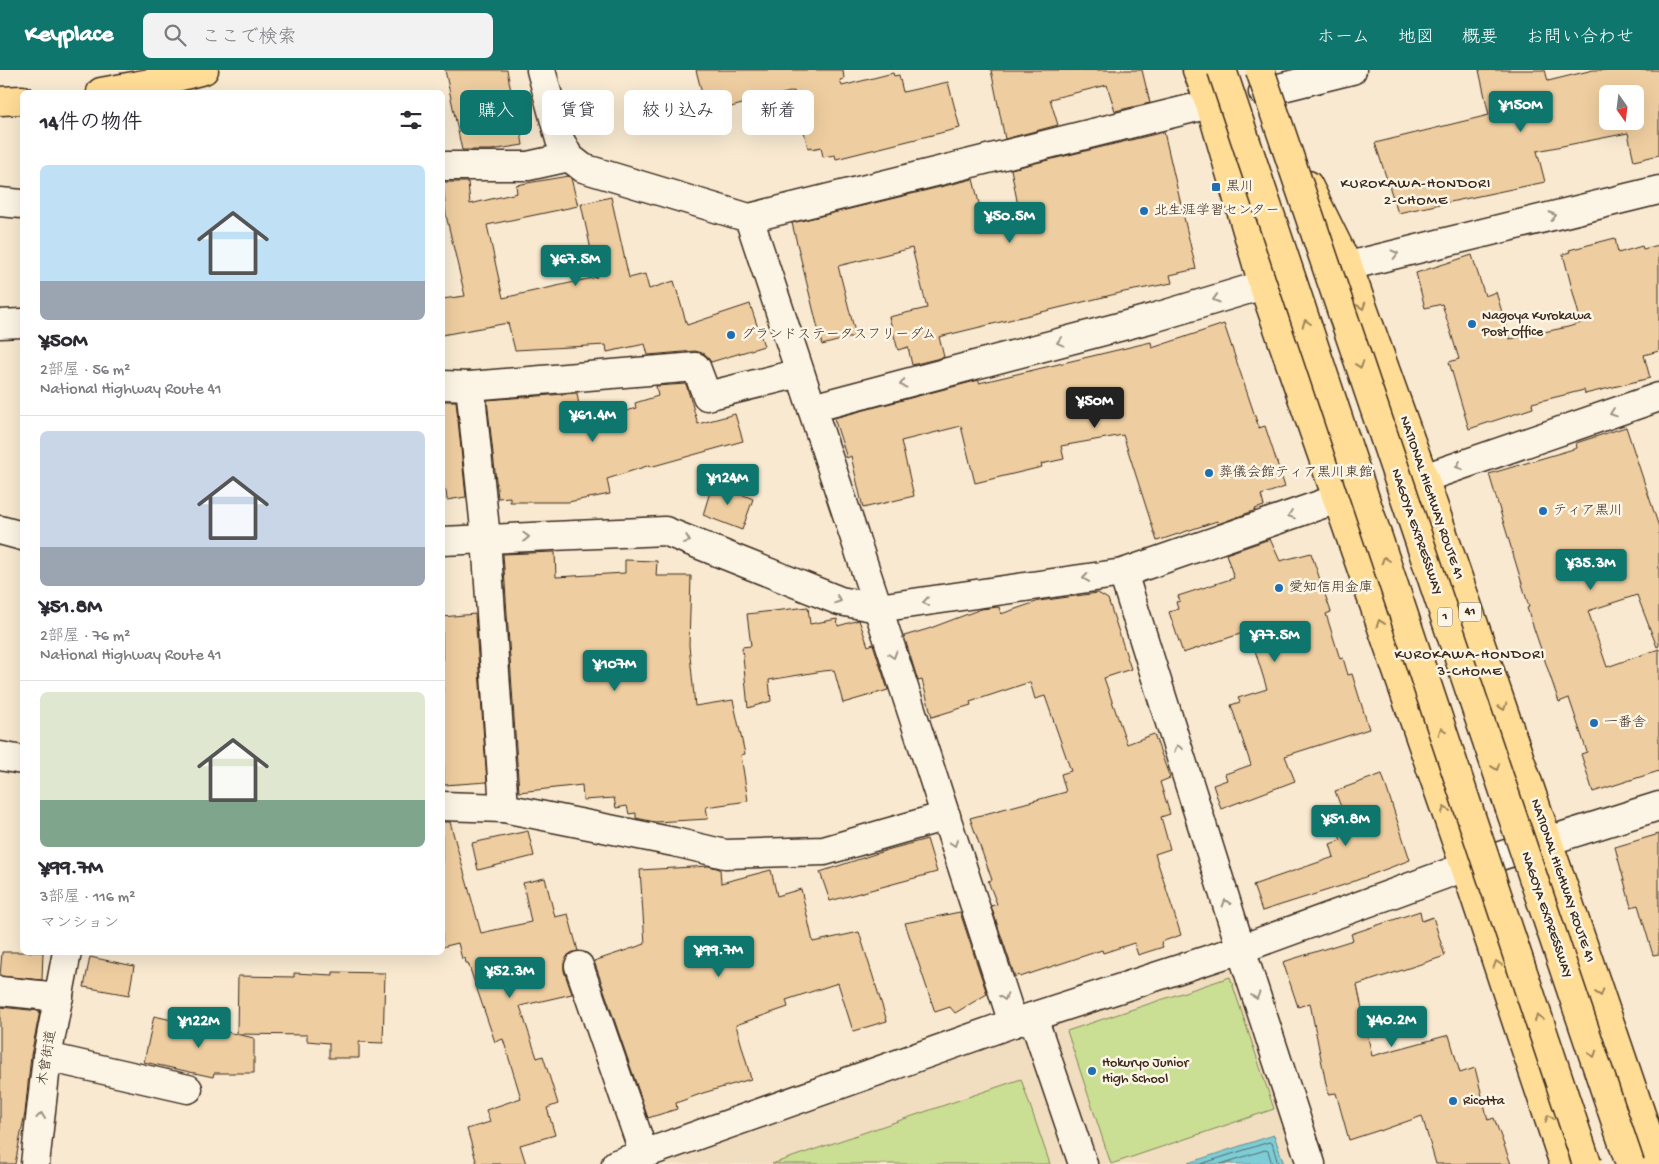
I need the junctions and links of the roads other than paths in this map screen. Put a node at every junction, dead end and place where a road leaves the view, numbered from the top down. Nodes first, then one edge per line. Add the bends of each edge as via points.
1 (204, 70) edge
2 (541, 70) edge
3 (1197, 70) edge
4 (1222, 70) edge
5 (1352, 70) edge
6 (1260, 77) edge
7 (167, 86) edge
8 (122, 90) edge
9 (20, 100) edge
10 (0, 101) edge
11 (1210, 104) junction
12 (569, 157) junction
13 (445, 166) edge
14 (1659, 190) edge
15 (0, 202) edge
16 (20, 204) edge
17 (749, 218) junction
18 (1348, 266) junction
19 (1263, 285) junction
20 (20, 323) edge
21 (0, 324) edge
22 (800, 373) junction
23 (445, 385) edge
24 (470, 386) junction
25 (1657, 405) edge
26 (812, 408) junction
27 (1424, 478) junction
28 (1337, 499) junction
29 (0, 530) edge
30 (20, 535) edge
31 (486, 538) junction
32 (445, 541) edge
33 (1123, 573) junction
34 (878, 608) junction
35 (0, 756) edge
36 (20, 760) edge
37 (445, 806) edge
38 (1659, 806) edge
39 (504, 808) junction
40 (946, 816) junction
41 (1549, 841) junction
42 (1465, 868) junction
43 (1241, 950) junction
44 (66, 955) edge
45 (579, 966) dead end
46 (0, 991) edge
47 (59, 997) junction
48 (1023, 1020) junction
49 (47, 1057) junction
50 (188, 1089) dead end
51 (629, 1161) edge
52 (35, 1164) edge
53 (1083, 1164) edge
54 (1311, 1164) edge
55 (1564, 1164) edge
56 (1587, 1164) edge
57 (1630, 1164) edge
58 (1658, 1164) edge

1 - 7 main road
2 - 12 street via 560,140
3 - 11 main road
56 -> 4 main road, bridge
5 - 6 street
6 - 18 main road, NATIONAL HIGHWAY ROUTE 41 / 41
6 -> 57 main road, NAGOYA EXPRESSWAY / 1, bridge
7 - 8 main road
9 - 10 main road
11 - 17 street
11 - 19 main road
12 - 13 street via 528,166
12 - 17 street via 583,168
18 -> 14 street
15 - 16 street
17 - 22 street
18 -> 27 main road, NATIONAL HIGHWAY ROUTE 41 / 41
19 -> 26 street via 1153,318
19 - 28 main road
20 - 21 street
22 - 24 street via 707,396 696,367
22 - 26 street
23 - 24 street
24 - 31 street
25 -> 27 street
26 - 34 street
27 -> 41 main road, NATIONAL HIGHWAY ROUTE 41 / 41
28 -> 33 street
42 -> 28 main road
29 - 30 street
31 - 32 street
31 -> 34 street via 664,531 840,601
31 - 39 street
33 -> 34 street
43 -> 33 street
34 -> 40 street
35 - 36 street
37 - 39 street
38 - 41 street
39 - 40 street via 726,854 824,851
40 -> 48 street
41 - 42 street
41 -> 58 main road, NATIONAL HIGHWAY ROUTE 41 / 41
42 - 43 street
55 -> 42 main road
43 - 48 street
43 -> 54 street
44 - 47 street, 木曾街道
45 - 51 street
46 - 47 street
47 - 49 street, 木曾街道
48 - 51 street
48 - 53 street
49 - 50 street
52 -> 49 street, 木曾街道

